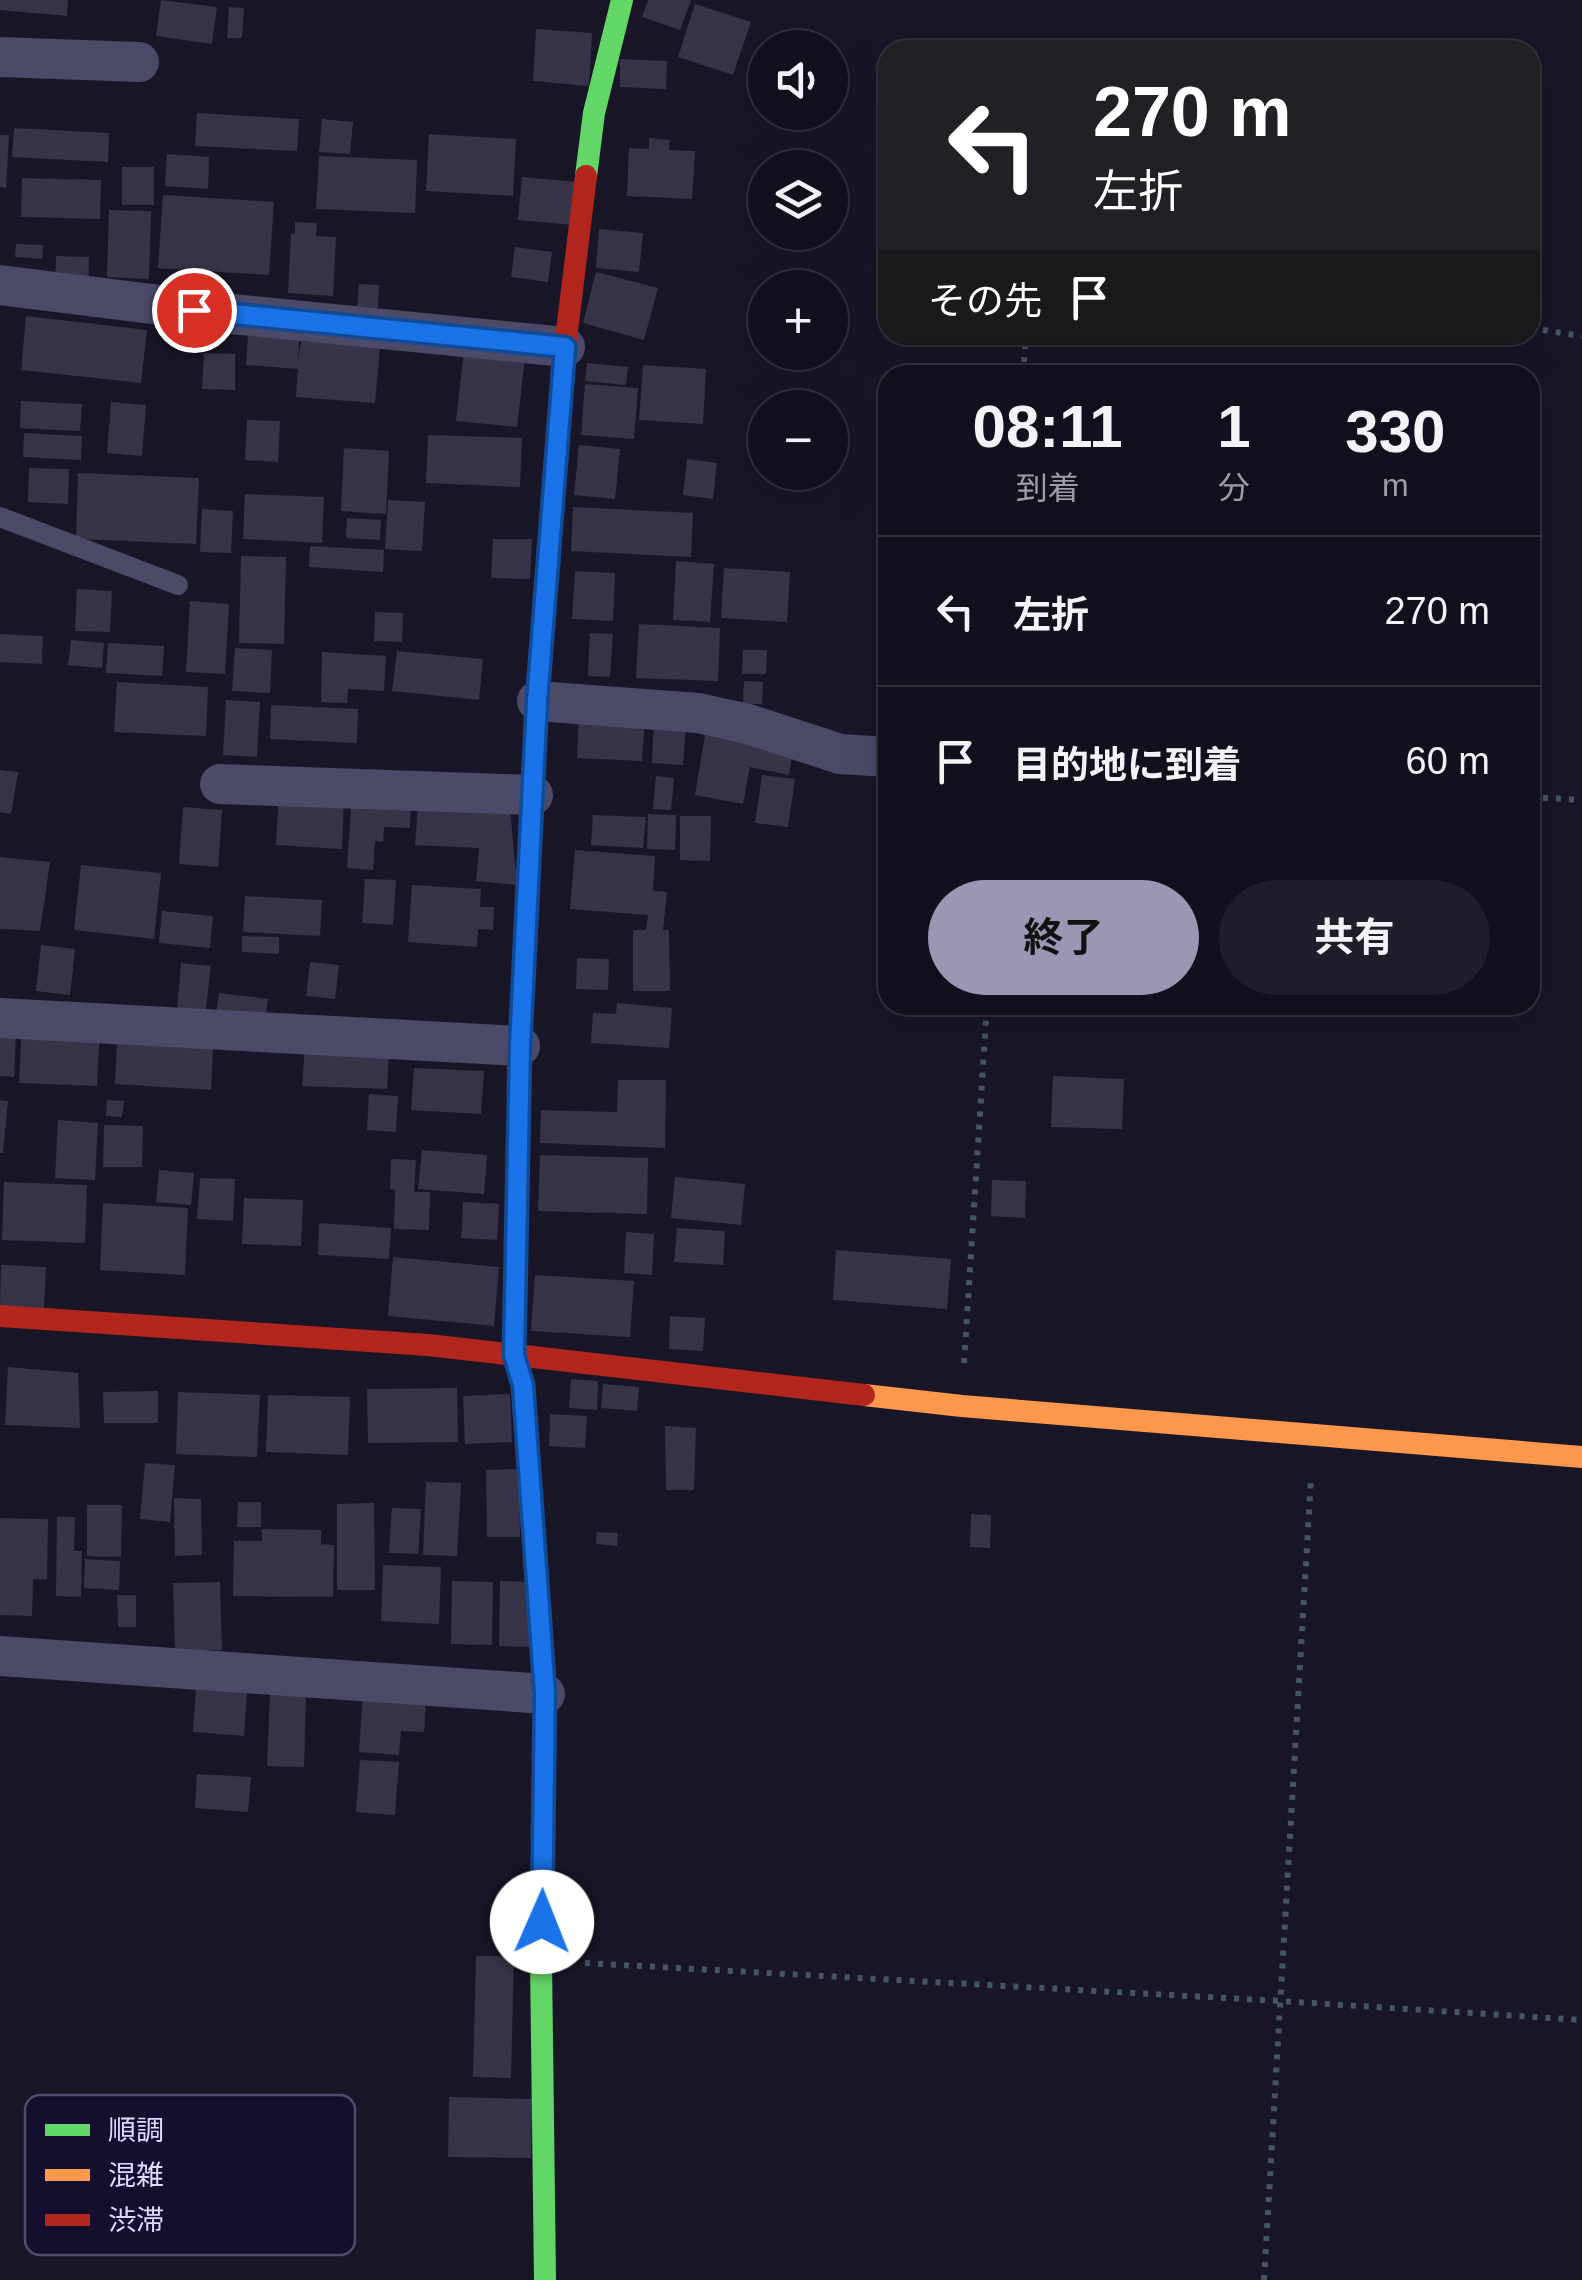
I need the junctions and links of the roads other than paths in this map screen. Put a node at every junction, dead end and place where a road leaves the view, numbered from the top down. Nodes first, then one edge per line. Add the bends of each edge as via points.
1 (622, 0) edge
2 (0, 57) edge
3 (139, 62) dead end
4 (0, 285) edge
5 (565, 347) junction
6 (0, 517) edge
7 (178, 585) dead end
8 (537, 701) junction
9 (878, 756) edge
10 (220, 784) dead end
11 (534, 795) junction
12 (0, 1018) edge
13 (520, 1046) junction
14 (0, 1316) edge
15 (514, 1355) junction
16 (1582, 1458) edge
17 (0, 1656) edge
18 (545, 1694) junction
19 (545, 2280) edge

1 - 5 street via 594,114
2 - 3 street
4 - 5 street
5 - 8 street
6 - 7 lane
8 - 9 street via 698,713 840,754
8 - 11 street
10 - 11 street
11 - 13 street
12 - 13 street
13 - 15 street
14 - 15 street
15 - 16 street via 962,1406
15 - 18 street via 523,1385
17 - 18 street
18 - 19 street

